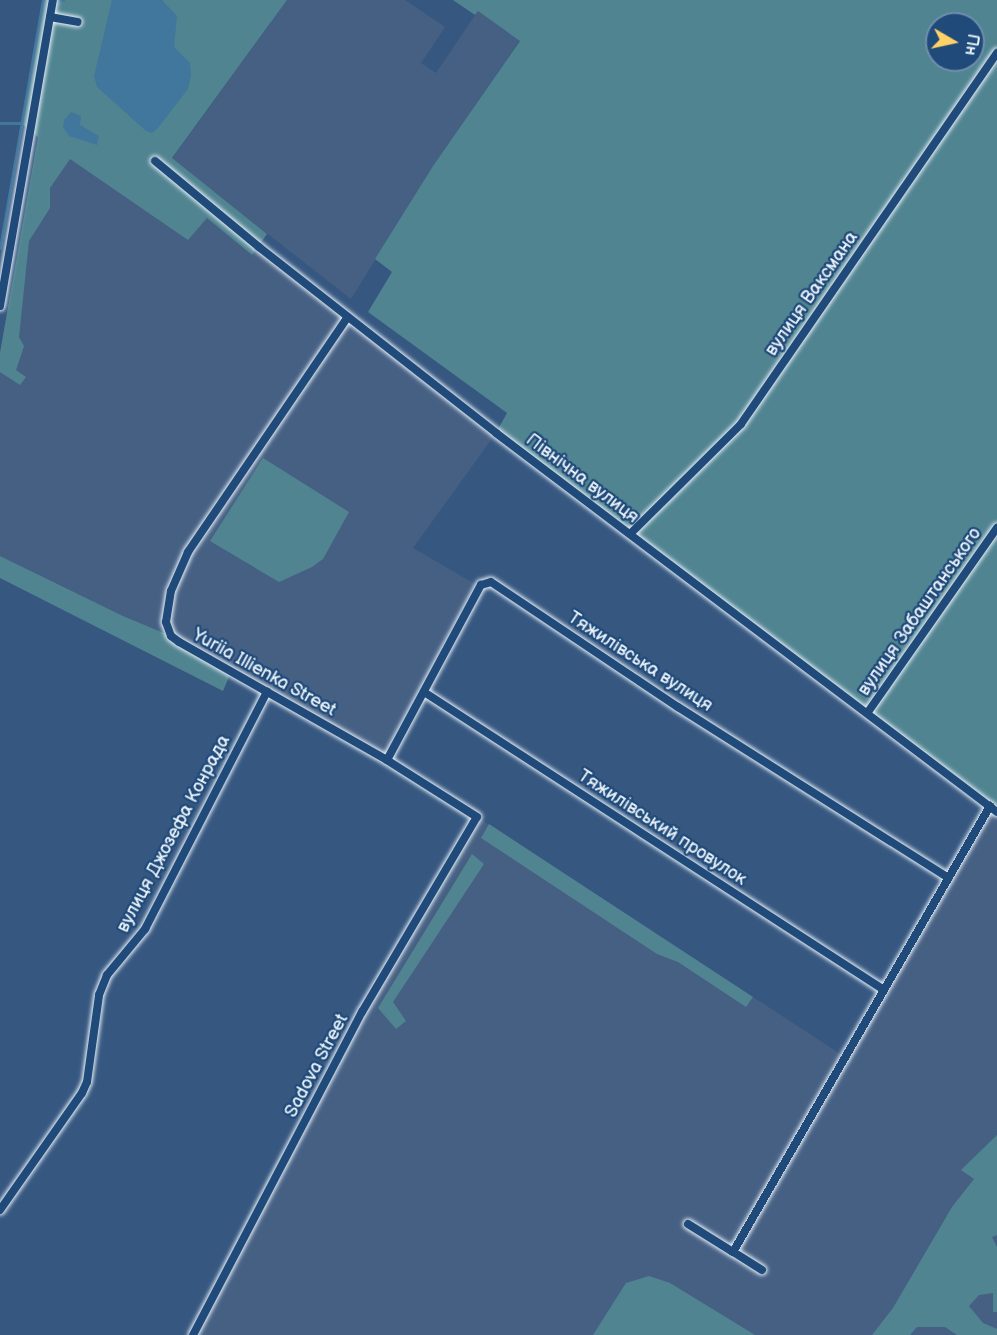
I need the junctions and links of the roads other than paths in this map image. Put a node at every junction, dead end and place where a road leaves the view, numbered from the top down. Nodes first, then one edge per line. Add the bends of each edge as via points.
1 (53, 0) edge
2 (50, 17) junction
3 (78, 22) dead end
4 (997, 53) edge
5 (155, 161) dead end
6 (0, 306) edge
7 (348, 317) junction
8 (997, 528) edge
9 (630, 534) junction
10 (267, 692) junction
11 (424, 692) junction
12 (868, 712) junction
13 (387, 759) junction
14 (994, 809) edge
15 (477, 818) joint
16 (948, 878) junction
17 (884, 990) junction
18 (0, 1210) edge
19 (688, 1224) dead end
20 (733, 1252) junction
21 (762, 1270) dead end
22 (194, 1335) edge

1 - 2 street
2 - 3 street
2 - 6 street
4 - 9 street, вулиця Ваксмана via 741,423
5 - 7 street, Північна вулиця
7 - 9 street, Північна вулиця
7 - 10 street, Yuriia Illienka Street via 188,552 168,607 166,622 171,636
8 - 12 street, вулиця Забаштанського
9 - 12 street, Північна вулиця
10 - 13 street, Yuriia Illienka Street
10 - 18 street, вулиця Джозефа Конрада via 145,928 107,975 99,995 87,1082 82,1093
11 - 13 street, Тяжилівська вулиця
11 - 16 street, Тяжилівська вулиця via 481,585 491,582
11 - 17 street, Тяжилівський провулок
12 - 14 street, Північна вулиця
13 - 15 street, Yuriia Illienka Street
14 - 16 street
15 - 22 street, Sadova Street via 362,1012
16 - 17 street
17 - 20 street
19 - 20 street
20 - 21 street

